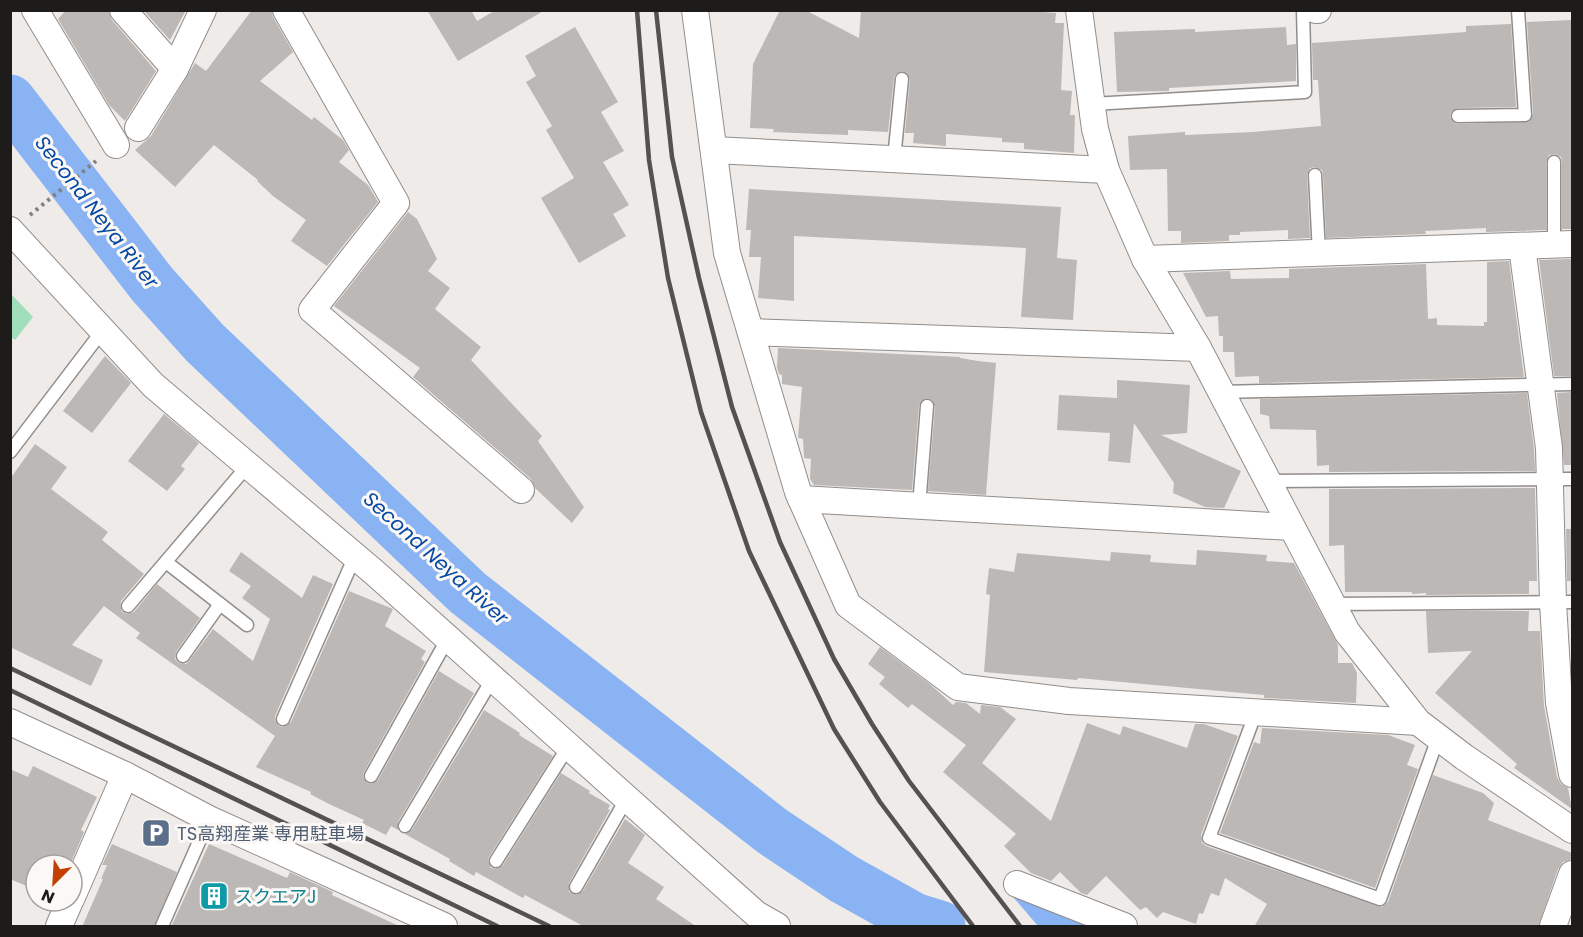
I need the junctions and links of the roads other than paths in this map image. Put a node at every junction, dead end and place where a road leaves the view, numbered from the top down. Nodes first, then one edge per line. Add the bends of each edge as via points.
1 (35, 10) edge
2 (123, 10) edge
3 (203, 10) edge
4 (286, 10) edge
5 (695, 10) edge
6 (1079, 10) edge
7 (1303, 10) edge
8 (1518, 10) edge
9 (175, 69) junction
10 (902, 79) dead end
11 (1092, 104) junction
12 (1458, 116) dead end
13 (138, 128) dead end
14 (116, 145) road end
15 (714, 150) junction
16 (894, 159) junction
17 (1554, 162) dead end
18 (1106, 170) junction
19 (1315, 175) dead end
20 (11, 231) edge
21 (1563, 245) edge
22 (1522, 247) junction
23 (1318, 254) junction
24 (1145, 259) junction
25 (103, 330) junction
26 (751, 332) junction
27 (1198, 348) junction
28 (1572, 384) edge
29 (1540, 385) junction
30 (1221, 392) junction
31 (927, 406) dead end
32 (10, 452) edge
33 (249, 464) junction
34 (1561, 479) edge
35 (1268, 481) junction
36 (521, 490) dead end
37 (801, 499) junction
38 (920, 506) junction
39 (1291, 527) junction
40 (355, 556) junction
41 (166, 562) junction
42 (1563, 602) edge
43 (220, 604) junction
44 (1332, 604) junction
45 (128, 606) dead end
46 (247, 625) dead end
47 (448, 638) junction
48 (183, 656) dead end
49 (493, 678) junction
50 (1566, 702) edge
51 (1256, 712) junction
52 (283, 719) dead end
53 (10, 722) edge
54 (1418, 722) junction
55 (1438, 738) junction
56 (568, 747) junction
57 (1572, 774) edge
58 (124, 775) junction
59 (371, 776) dead end
60 (627, 798) junction
61 (209, 819) junction
62 (405, 826) dead end
63 (1572, 830) edge
64 (496, 861) dead end
65 (84, 869) edge
66 (1572, 874) edge
67 (1017, 884) dead end
68 (576, 887) dead end
69 (65, 913) edge
70 (59, 927) edge
71 (162, 927) edge
72 (444, 927) edge
73 (777, 927) edge
74 (1124, 927) edge
75 (1553, 927) edge

1 - 14 street
2 - 9 street
3 - 9 street
4 - 36 street via 396,203 312,310
5 - 15 street
6 - 11 street
7 - 11 lane via 1305,92
8 - 12 lane via 1525,115
9 - 13 street
10 - 16 lane
11 - 18 street
15 - 16 street
15 - 26 street via 727,253
16 - 18 street
17 - 21 lane
18 - 24 street
19 - 23 lane
20 - 25 street
21 - 22 street
22 - 23 street
22 - 29 street
23 - 24 street
24 - 27 street
25 - 32 lane
25 - 33 street via 153,385
26 - 27 street
26 - 37 street
27 - 30 street
28 - 29 lane
29 - 30 lane
29 - 34 street via 1549,448
30 - 35 street
31 - 38 lane
33 - 40 street
33 - 41 lane
34 - 35 lane
34 - 42 street
35 - 39 street
37 - 38 street
37 - 51 street via 848,605 958,687 1069,701
38 - 39 street
39 - 44 street
40 - 47 street
40 - 52 lane
41 - 43 lane
41 - 45 lane
42 - 44 lane
42 - 50 street
43 - 46 lane
43 - 48 lane
44 - 54 street via 1347,632
47 - 49 street
47 - 59 lane
49 - 56 street
49 - 62 lane
50 - 57 street
51 - 54 street
51 - 55 lane via 1209,838 1380,899
53 - 58 street
54 - 55 street
55 - 63 street
56 - 60 street
56 - 64 lane
58 - 61 street
58 - 65 street
60 - 68 lane
60 - 73 street via 756,914
61 - 71 lane
61 - 72 street
66 - 75 street
67 - 74 street
69 - 70 street

